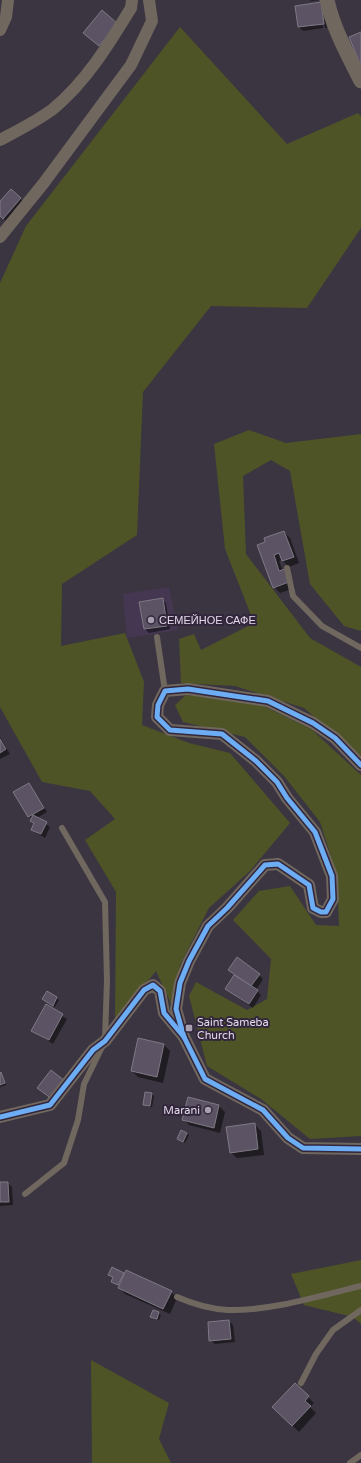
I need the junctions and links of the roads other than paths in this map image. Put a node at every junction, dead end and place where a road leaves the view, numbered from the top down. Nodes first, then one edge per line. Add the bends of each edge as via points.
1 (8, 0) edge
2 (132, 0) edge
3 (149, 0) edge
4 (327, 0) edge
5 (0, 30) edge
6 (361, 81) edge
7 (52, 109) junction
8 (0, 140) edge
9 (0, 149) edge
10 (0, 237) edge
11 (287, 568) dead end
12 (157, 637) dead end
13 (361, 648) edge
14 (165, 691) junction
15 (361, 765) edge
16 (62, 828) dead end
17 (184, 1037) junction
18 (105, 1041) junction
19 (0, 1117) edge
20 (361, 1149) edge
21 (25, 1194) dead end
22 (361, 1286) edge
23 (177, 1297) dead end
24 (361, 1310) edge
25 (301, 1383) dead end
26 (361, 1455) edge
27 (350, 1463) edge

1 - 5 street via 6,18
2 - 7 street via 131,8 98,60
3 - 10 street via 152,21 131,65 43,184
4 - 6 street via 343,45
7 - 8 street
7 - 9 street
11 - 13 lane via 293,596 322,626
12 - 14 lane
14 - 15 street via 188,689 268,701 313,723 335,738
14 - 17 street via 158,705 158,717 170,730 222,734 256,761 277,782 315,832 332,876 333,899 326,912 321,912 313,908 309,885 278,864 265,865 208,926 180,982 176,1009
16 - 18 lane via 105,902 108,980
17 - 18 street via 164,1013 160,991 152,985 144,990
17 - 20 street via 205,1079 263,1110 288,1138 303,1148
18 - 19 street via 93,1050 50,1105
18 - 21 lane via 84,1084 78,1120 64,1163
22 - 23 lane via 275,1306 228,1310 197,1305
24 - 25 lane via 333,1330 316,1354
26 - 27 lane

